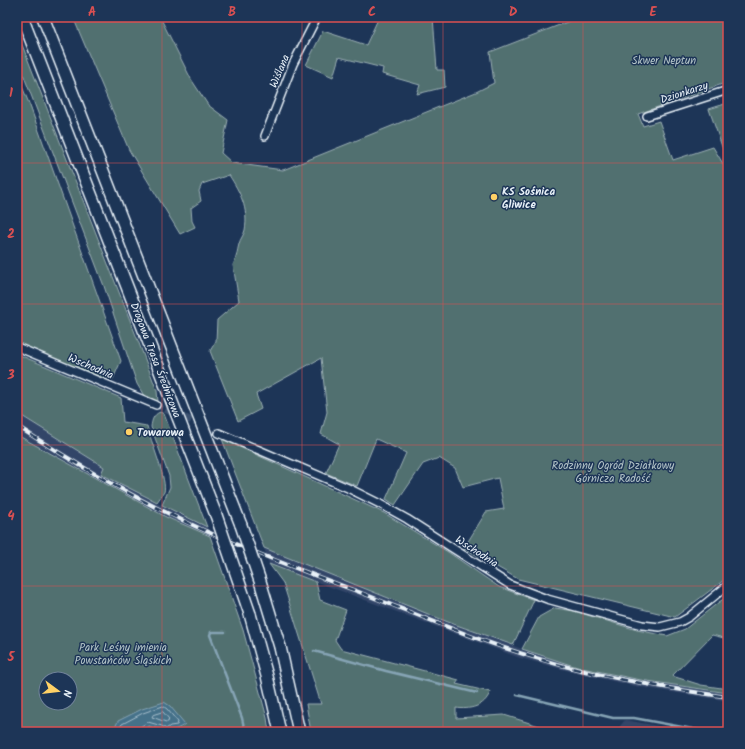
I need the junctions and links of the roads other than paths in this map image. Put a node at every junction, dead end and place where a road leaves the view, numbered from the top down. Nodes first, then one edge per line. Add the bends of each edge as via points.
1 (22, 17) edge
2 (43, 17) edge
3 (317, 17) edge
4 (728, 90) edge
5 (647, 116) dead end
6 (265, 136) dead end
7 (17, 347) edge
8 (156, 405) tunnel mouth
9 (219, 433) tunnel mouth
10 (728, 585) edge
11 (280, 732) edge
12 (299, 732) edge

1 - 11 main road, Drogowa Trasa Średnicowa, bridge via 216,515 259,644
2 - 12 main road, Drogowa Trasa Średnicowa, bridge via 241,525 280,647
3 - 6 street, Wiślana via 293,64
4 - 5 street, Dzionkarzy
7 - 8 street, Wschodnia
9 - 10 street, Wschodnia via 380,504 510,585 547,599 642,625 660,627 689,617

